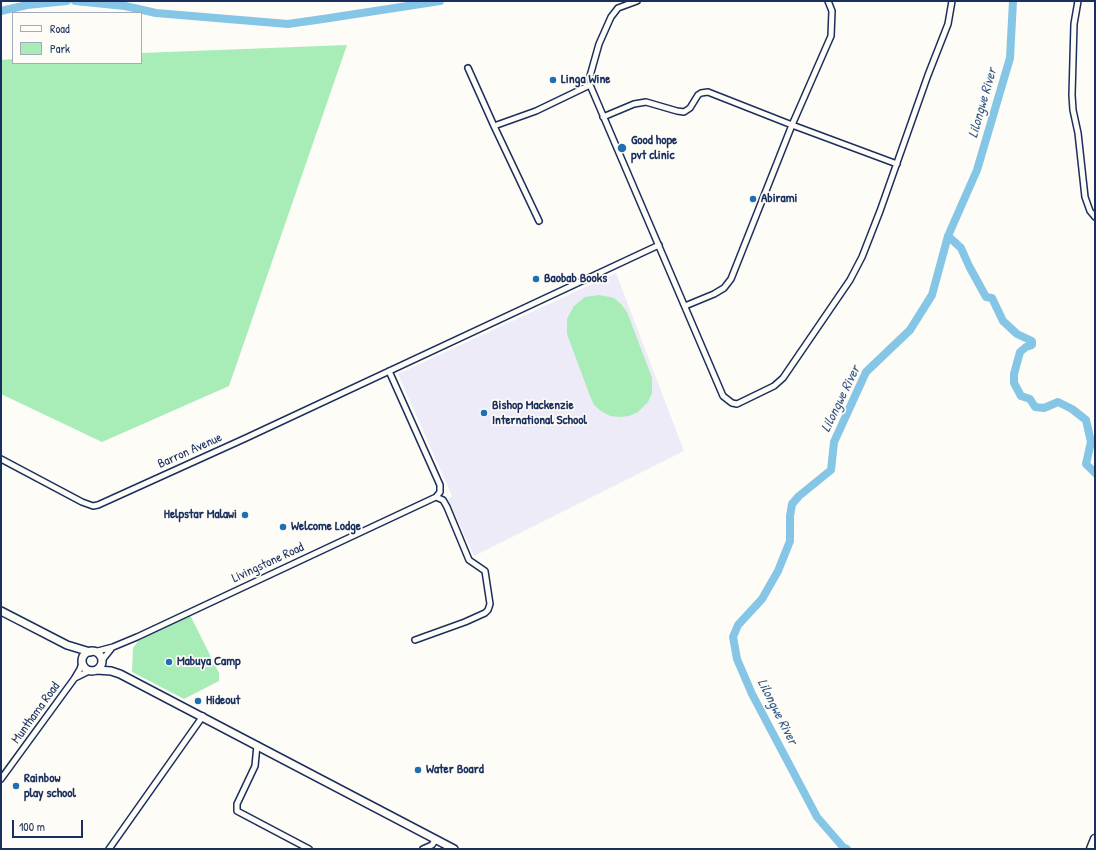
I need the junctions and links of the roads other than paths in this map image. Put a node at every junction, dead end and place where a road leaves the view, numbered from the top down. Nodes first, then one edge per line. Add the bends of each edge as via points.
1 (637, 1) edge
2 (828, 1) edge
3 (952, 1) edge
4 (1078, 1) edge
5 (468, 68) dead end
6 (590, 85) junction
7 (604, 117) junction
8 (792, 125) junction
9 (494, 126) junction
10 (897, 164) junction
11 (1095, 217) edge
12 (539, 221) dead end
13 (658, 245) junction
14 (685, 306) junction
15 (389, 371) junction
16 (1, 459) edge
17 (436, 497) junction
18 (1, 611) edge
19 (415, 640) dead end
20 (67, 646) junction
21 (113, 647) junction
22 (92, 652) junction
23 (103, 659) junction
24 (82, 663) junction
25 (94, 670) junction
26 (120, 674) junction
27 (74, 679) junction
28 (203, 716) junction
29 (257, 745) junction
30 (1, 779) edge
31 (436, 839) junction
32 (110, 849) edge
33 (309, 849) edge
34 (423, 849) edge
35 (454, 849) edge

1 - 6 street via 618,8 611,16 599,44
2 - 8 street via 832,11 831,36
3 - 10 street via 948,24
4 - 11 street via 1074,24 1073,110 1078,133 1084,196
5 - 9 street
6 - 7 street
6 - 9 street via 536,111
7 - 8 street via 634,104 646,102 684,112 690,108 698,95 708,92
7 - 13 street
8 - 10 street
8 - 14 street via 731,279 724,288
9 - 12 street
10 - 14 street via 862,257 850,280 801,354 774,386 742,402 732,404 727,401
13 - 14 street
13 - 15 street, Barron Avenue
15 - 16 street, Barron Avenue via 98,505 82,502
15 - 17 street via 440,485 440,492
17 - 19 street via 443,500 448,507 469,560 486,571 490,604 485,613
17 - 21 street, Livingstone Road
18 - 20 main road
20 - 22 main road
20 - 24 main road
21 - 22 street, Livingstone Road
21 - 23 street, Livingstone Road
22 - 23 main road via 100,654
22 - 24 main road via 83,656
23 - 25 main road via 103,665
23 - 26 main road
24 - 25 main road via 85,668
24 - 27 street, Munthama Road
25 - 26 main road
25 - 27 street, Munthama Road
26 - 28 main road
27 - 30 street, Munthama Road
28 - 29 main road
28 - 32 street
29 - 31 main road
29 - 33 street via 255,766 237,804 237,811
31 - 34 street via 432,845
31 - 35 main road

